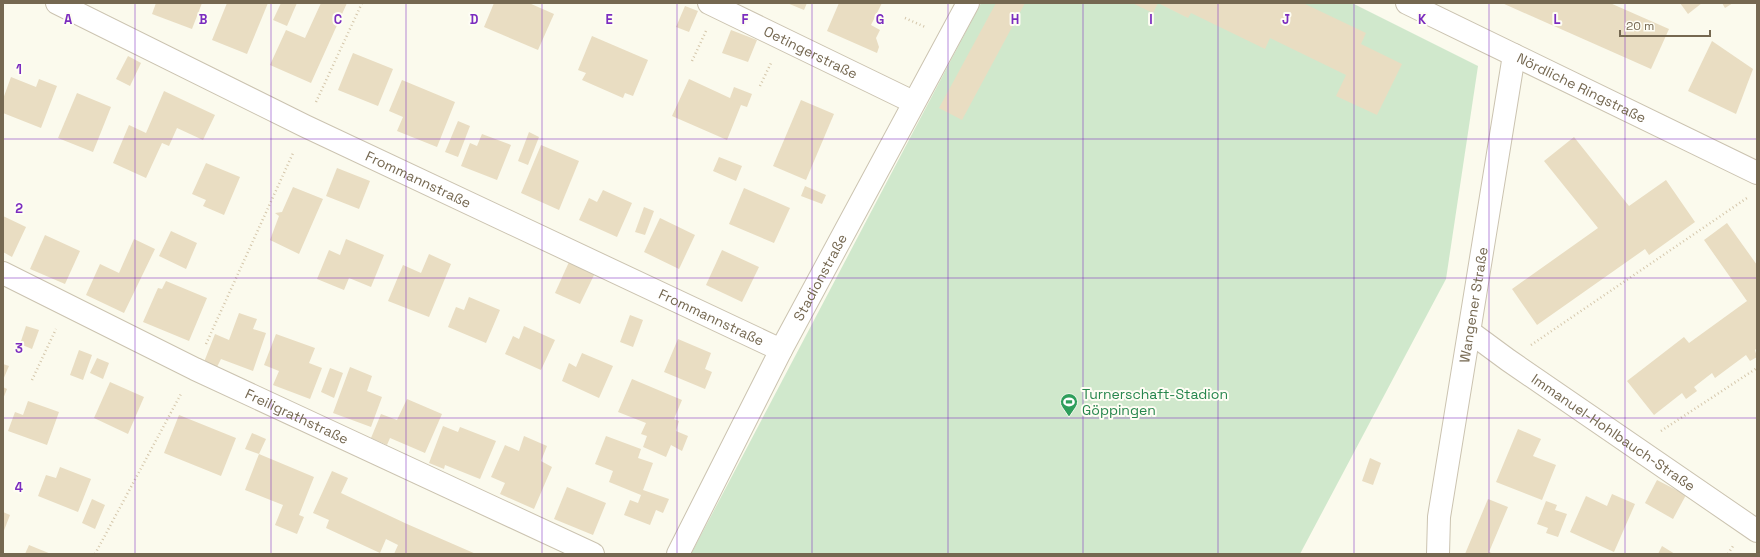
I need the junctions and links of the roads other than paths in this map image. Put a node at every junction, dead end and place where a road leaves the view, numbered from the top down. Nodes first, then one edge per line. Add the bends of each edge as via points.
1 (57, 3) edge
2 (968, 3) edge
3 (1407, 3) edge
4 (713, 5) edge
5 (1514, 55) junction
6 (913, 102) junction
7 (1757, 172) edge
8 (3, 274) edge
9 (1470, 332) junction
10 (781, 350) junction
11 (1757, 531) edge
12 (593, 554) edge
13 (678, 554) edge
14 (1438, 554) edge

1 - 10 street, Frommannstraße via 305,126
2 - 6 street, Stadionstraße
3 - 5 street, Nördliche Ringstraße
4 - 6 street, Oetingerstraße
5 - 7 street, Nördliche Ringstraße
5 - 9 street, Wangener Straße
6 - 10 street, Stadionstraße
8 - 12 street, Freiligrathstraße via 195,369
9 - 11 street, Immanuel-Hohlbauch-Straße
9 - 14 street, Wangener Straße via 1439,517
10 - 13 street, Stadionstraße

